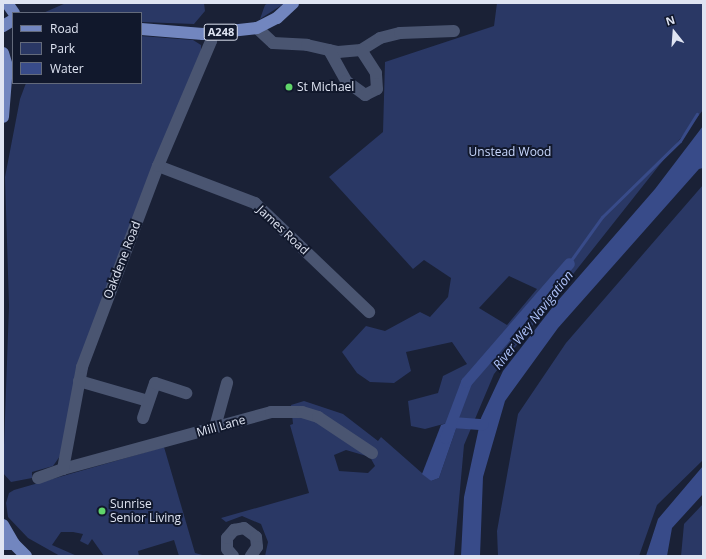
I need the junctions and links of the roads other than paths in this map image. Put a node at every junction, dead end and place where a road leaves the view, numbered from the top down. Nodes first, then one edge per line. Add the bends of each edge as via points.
1 (7, 3) edge
2 (293, 3) edge
3 (13, 12) edge
4 (12, 21) edge
5 (3, 26) edge
6 (257, 28) junction
7 (142, 29) edge
8 (454, 31) dead end
9 (210, 32) junction
10 (3, 47) edge
11 (329, 50) junction
12 (361, 50) junction
13 (12, 52) edge
14 (3, 53) edge
15 (16, 84) edge
16 (4, 114) edge
17 (158, 166) junction
18 (369, 312) dead end
19 (79, 380) junction
20 (227, 383) dead end
21 (186, 393) dead end
22 (148, 401) junction
23 (143, 418) dead end
24 (215, 427) junction
25 (372, 454) dead end
26 (63, 470) junction
27 (38, 478) dead end
28 (3, 525) edge
29 (9, 544) edge
30 (27, 555) edge
31 (232, 556) edge
32 (251, 556) edge

1 - 3 main road
2 - 6 main road, A248 via 277,18
4 - 5 main road
6 - 9 main road, A248
6 - 11 street via 273,43
7 - 9 main road, A248
8 - 12 street via 400,33 380,38
9 - 17 street, Oakdene Road via 211,41
10 - 13 main road
11 - 12 street
11 - 12 street via 346,81 365,95 378,89 376,73
14 - 16 main road via 8,66
15 - 16 main road
17 - 18 street, James Road via 255,203
17 - 19 street, Oakdene Road
19 - 22 street
19 - 26 street, Oakdene Road
20 - 24 street
21 - 22 street via 155,383
22 - 23 street
24 - 25 street, Mill Lane via 271,412 302,412 328,422
24 - 26 street, Mill Lane
26 - 27 street
28 - 29 main road
29 - 30 main road
31 - 32 street via 227,549 227,538 234,530 244,528 256,537 257,548

